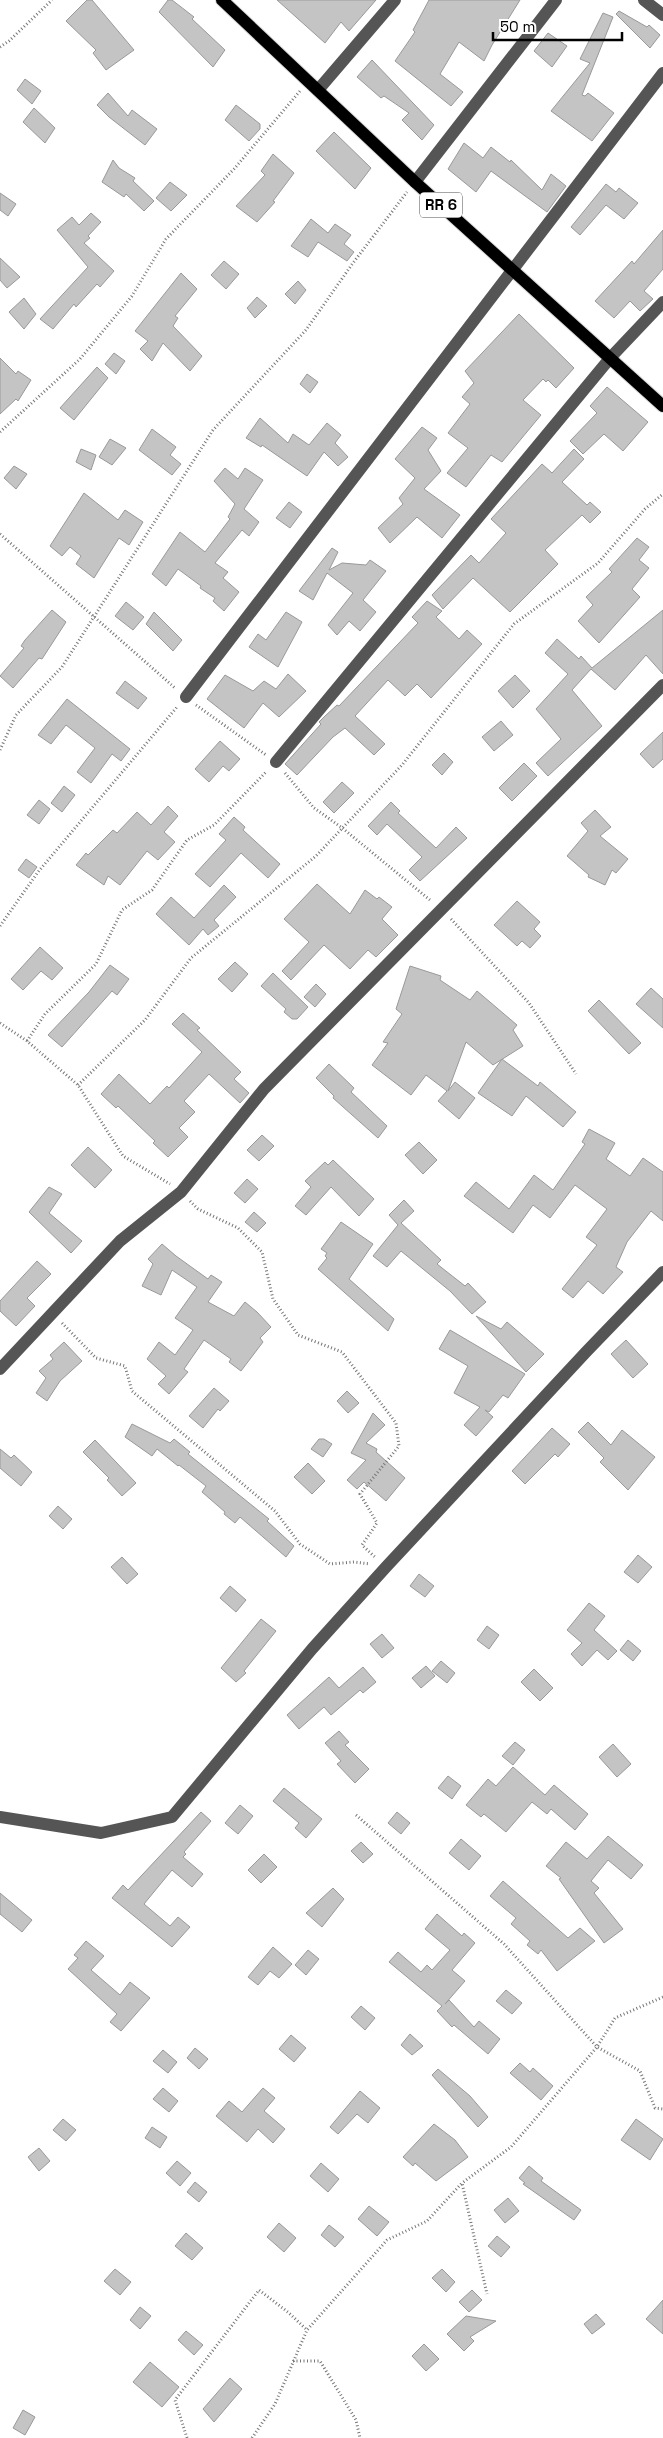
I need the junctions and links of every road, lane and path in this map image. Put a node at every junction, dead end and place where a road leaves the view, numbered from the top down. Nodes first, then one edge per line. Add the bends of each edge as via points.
1 (52, 0) edge
2 (222, 0) edge
3 (395, 0) edge
4 (556, 0) edge
5 (644, 0) edge
6 (663, 15) edge
7 (0, 47) edge
8 (663, 73) edge
9 (313, 85) junction
10 (415, 182) junction
11 (514, 269) junction
12 (663, 302) edge
13 (611, 357) junction
14 (663, 406) edge
15 (0, 432) edge
16 (663, 494) edge
17 (0, 534) edge
18 (95, 618) junction
19 (663, 685) edge
20 (186, 698) junction
21 (0, 750) edge
22 (276, 762) junction
23 (341, 827) junction
24 (443, 910) junction
25 (0, 926) edge
26 (0, 1023) edge
27 (27, 1041) junction
28 (576, 1074) dead end
29 (78, 1085) junction
30 (181, 1192) junction
31 (663, 1272) edge
32 (53, 1313) junction
33 (0, 1369) edge
34 (386, 1567) junction
35 (356, 1815) dead end
36 (0, 1817) edge
37 (663, 1997) edge
38 (597, 2047) junction
39 (663, 2109) edge
40 (462, 2184) junction
41 (487, 2294) dead end
42 (306, 2330) junction
43 (293, 2361) junction
44 (187, 2438) edge
45 (252, 2438) edge
46 (360, 2438) edge

1 - 7 path
2 - 9 main road, RR 6
3 - 9 street
4 - 10 street
5 - 6 street
8 - 11 street
9 - 10 main road, RR 6
9 - 15 path via 166,239 132,296 80,359
10 - 11 main road, RR 6
10 - 18 path via 306,330 213,430
11 - 13 main road, RR 6
11 - 20 street
12 - 13 street
13 - 14 main road, RR 6
13 - 22 street
16 - 23 path via 645,509 598,563 514,624 402,765
17 - 18 path
18 - 20 path
18 - 21 path via 62,667 16,715
19 - 24 street
20 - 22 path
20 - 25 path via 38,872
22 - 23 path via 314,808
22 - 27 path via 214,824 187,840 152,890 122,910 96,964 44,1014
23 - 24 path
23 - 29 path via 316,856 191,958 144,1020
24 - 28 path via 529,1003
24 - 30 street via 264,1089
26 - 27 path
27 - 29 path
29 - 30 path via 123,1156
30 - 32 street via 120,1241
30 - 34 path via 198,1209 238,1228 262,1252 273,1299 298,1335 342,1352 396,1423 399,1446 360,1494 377,1523 362,1545
31 - 34 street
32 - 33 street
32 - 34 path via 96,1358 125,1366 132,1391 275,1511 300,1544 330,1564 354,1562
34 - 36 street via 172,1816 101,1833
35 - 38 path via 504,1944
37 - 38 path via 615,2018
38 - 39 path via 640,2071 655,2108
38 - 40 path via 511,2147
40 - 41 path
40 - 42 path via 427,2221 387,2240
42 - 43 path
42 - 44 path via 260,2290 175,2400
43 - 45 path via 275,2404
43 - 46 path via 320,2361 356,2420

